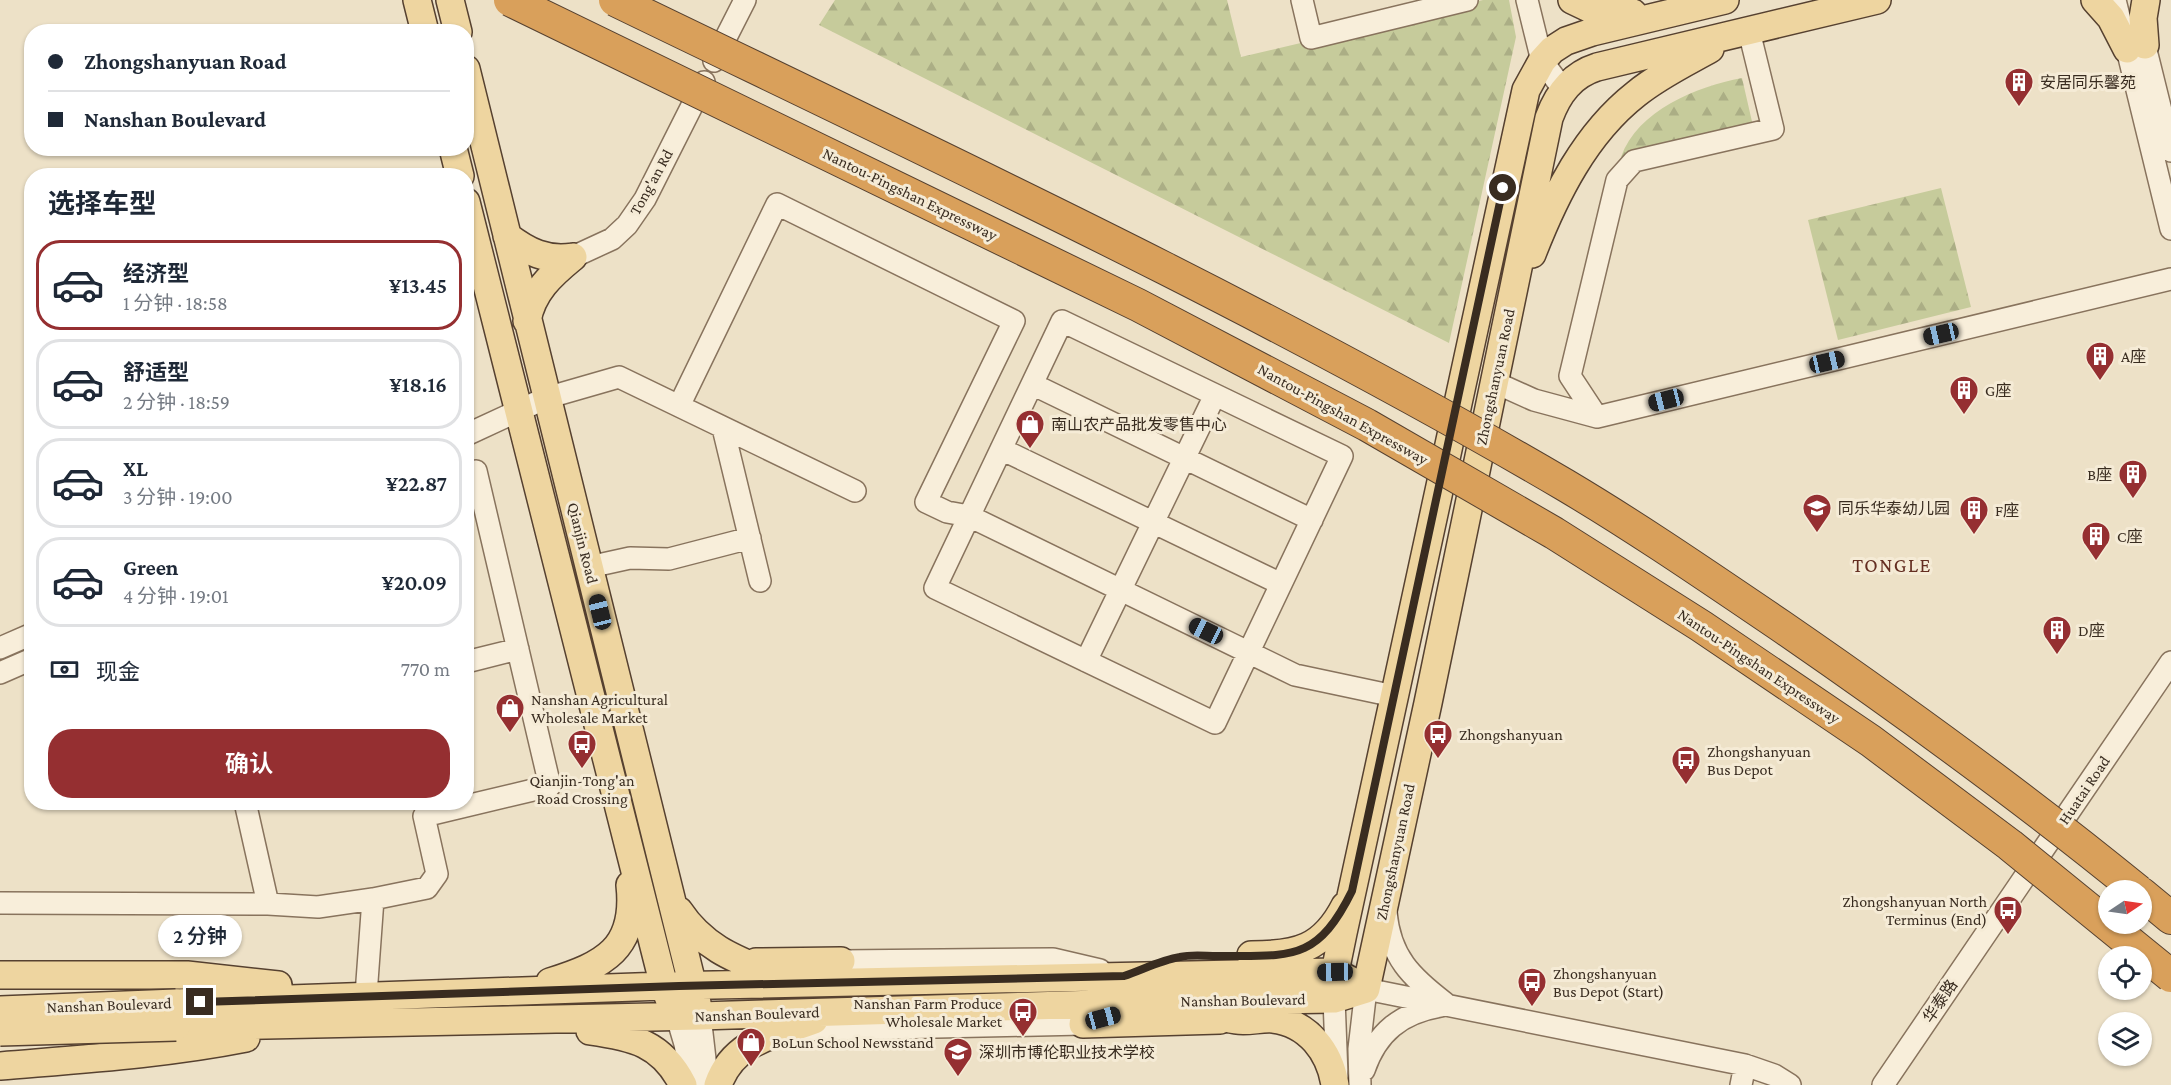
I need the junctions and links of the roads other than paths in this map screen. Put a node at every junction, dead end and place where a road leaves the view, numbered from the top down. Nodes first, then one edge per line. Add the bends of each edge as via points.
1 (417, 0) edge
2 (450, 0) edge
3 (510, 0) edge
4 (615, 0) edge
5 (745, 0) edge
6 (1302, 0) edge
7 (1467, 0) edge
8 (1527, 0) edge
9 (1572, 0) edge
10 (1725, 0) edge
11 (1877, 0) edge
12 (2095, 0) edge
13 (2115, 0) edge
14 (2134, 0) edge
15 (2146, 0) edge
16 (1671, 13) junction
17 (423, 24) edge
18 (456, 24) edge
19 (1742, 32) junction
20 (2136, 47) junction
21 (1542, 61) junction
22 (714, 62) dead end
23 (704, 82) dead end
24 (1563, 89) junction
25 (474, 102) edge
26 (2170, 147) edge
27 (2171, 230) edge
28 (474, 235) edge
29 (507, 236) junction
30 (573, 257) junction
31 (2171, 279) edge
32 (527, 321) junction
33 (1505, 328) junction
34 (1494, 382) junction
35 (1032, 384) junction
36 (1215, 395) junction
37 (546, 398) junction
38 (679, 406) junction
39 (517, 412) junction
40 (1597, 417) junction
41 (723, 428) junction
42 (474, 431) edge
43 (1001, 449) junction
44 (1185, 458) junction
45 (474, 472) edge
46 (855, 491) dead end
47 (969, 516) junction
48 (1312, 520) junction
49 (1153, 523) junction
50 (750, 538) junction
51 (589, 567) junction
52 (760, 581) dead end
53 (1281, 584) junction
54 (1121, 590) junction
55 (24, 638) edge
56 (0, 648) edge
57 (518, 649) junction
58 (1249, 652) junction
59 (474, 660) edge
60 (1086, 661) junction
61 (24, 662) edge
62 (2171, 662) edge
63 (0, 673) edge
64 (1394, 696) junction
65 (474, 804) edge
66 (247, 810) edge
67 (449, 810) edge
68 (625, 833) junction
69 (2124, 880) edge
70 (1352, 891) junction
71 (1385, 897) junction
72 (374, 899) junction
73 (673, 901) junction
74 (2152, 902) edge
75 (0, 903) edge
76 (268, 904) junction
77 (2171, 918) edge
78 (1283, 955) junction
79 (1181, 956) junction
80 (1053, 959) junction
81 (740, 960) junction
82 (841, 961) junction
83 (1335, 972) junction
84 (0, 975) edge
85 (1124, 976) junction
86 (2171, 976) edge
87 (795, 984) junction
88 (664, 986) junction
89 (694, 986) junction
90 (1366, 989) junction
91 (510, 991) junction
92 (366, 995) junction
93 (1334, 999) junction
94 (1163, 1002) junction
95 (1448, 1005) junction
96 (0, 1010) edge
97 (837, 1012) junction
98 (176, 1015) junction
99 (748, 1015) junction
100 (688, 1017) junction
101 (518, 1020) junction
102 (1237, 1020) junction
103 (319, 1024) junction
104 (1083, 1024) junction
105 (788, 1030) junction
106 (0, 1032) edge
107 (0, 1066) edge
108 (1743, 1075) edge
109 (683, 1085) edge
110 (692, 1085) edge
111 (708, 1085) edge
112 (718, 1085) edge
113 (1336, 1085) edge
114 (1361, 1085) edge
115 (1791, 1085) edge
116 (1883, 1085) edge

1 - 17 main road
2 - 18 main road
3 - 86 highway, Nantou-Pingshan Expressway, bridge via 1138,305 1367,425 1554,533 1871,741 2010,845
4 - 69 highway, bridge via 1158,265 1390,385 1570,488 1860,681 1983,769
5 - 22 street
6 - 7 street via 1311,38
8 - 21 street
9 - 16 main road via 1610,13
10 - 16 main road, Zhongshanyuan Road
11 - 19 main road, Zhongshanyuan Road
12 - 20 main road
13 - 20 street
14 - 20 street
15 - 20 main road
16 - 21 main road, Zhongshanyuan Road via 1566,40
19 - 24 main road, Zhongshanyuan Road via 1585,71
19 - 33 main road via 1637,93 1597,132 1555,203
19 - 40 street via 1773,129 1634,161 1617,180 1570,376
20 - 26 street
20 - 27 street
21 - 24 street
21 - 64 main road, Zhongshanyuan Road via 1520,110
23 - 30 street, Tong'an Rd via 645,199 627,225 612,239
24 - 33 main road, Zhongshanyuan Road via 1549,118
25 - 29 main road, Qianjin Road
28 - 39 main road, Qianjin Road
29 - 30 main road via 542,256
29 - 32 main road, Qianjin Road
30 - 32 main road via 547,279
31 - 40 street
32 - 37 main road, Qianjin Road
33 - 34 main road, Zhongshanyuan Road
34 - 40 street via 1534,400
34 - 71 main road, Zhongshanyuan Road
35 - 36 street via 1062,321
35 - 43 street
35 - 44 street
36 - 44 street
36 - 48 street via 1342,456
37 - 38 street via 619,377
37 - 39 street
37 - 51 main road, Qianjin Road
38 - 41 street
38 - 47 street via 777,204 1014,321 926,502 947,512
39 - 42 street
39 - 68 main road, Qianjin Road
41 - 46 street
41 - 50 street
43 - 47 street
43 - 49 street
44 - 48 street
44 - 49 street
45 - 57 street
47 - 54 street
47 - 60 street via 934,588
48 - 53 street
49 - 53 street
49 - 54 street
50 - 51 street via 669,559 630,558
50 - 52 street
51 - 73 main road, Qianjin Road
53 - 58 street
54 - 58 street
54 - 60 street
55 - 56 street
57 - 59 street
57 - 65 street via 550,786
58 - 60 street via 1215,723
58 - 64 street via 1295,675
61 - 63 street
62 - 116 street, Huatai Road
64 - 70 main road, Zhongshanyuan Road
66 - 76 street
67 - 72 street via 424,816 437,874 427,888
68 - 88 main road, Qianjin Road
68 - 91 main road via 631,895 629,922 622,941 612,954 578,972
70 - 78 main road via 1339,917 1314,943
70 - 83 main road, Zhongshanyuan Road
71 - 90 main road, Zhongshanyuan Road
71 - 95 street via 1387,927 1401,963
72 - 76 street via 318,907
72 - 92 street
73 - 81 main road via 698,936
73 - 89 main road, Qianjin Road
74 - 77 highway
75 - 76 street
78 - 79 main road
78 - 83 main road
79 - 80 main road
79 - 85 main road
80 - 82 street
80 - 85 street
81 - 82 main road
81 - 87 main road
82 - 87 street
83 - 85 main road, Nanshan Boulevard
83 - 90 main road, Nanshan Boulevard
83 - 93 main road, Zhongshanyuan Road
84 - 92 main road via 187,975
85 - 87 main road, Nanshan Boulevard
87 - 89 main road, Nanshan Boulevard
88 - 89 main road, Nanshan Boulevard
88 - 91 main road, Nanshan Boulevard
88 - 100 main road, Qianjin Road
89 - 100 main road, Qianjin Road
90 - 93 main road, Nanshan Boulevard
90 - 95 street
90 - 114 street via 1359,1049
91 - 92 main road, Nanshan Boulevard
92 - 98 main road, Nanshan Boulevard
93 - 94 main road, Nanshan Boulevard
93 - 113 street
94 - 97 main road, Nanshan Boulevard
94 - 102 main road
94 - 104 street
95 - 108 street
95 - 114 street via 1413,1014 1381,1036 1370,1053
96 - 98 main road, Nanshan Boulevard, bridge
97 - 99 main road, Nanshan Boulevard
97 - 105 main road
98 - 103 main road, Nanshan Boulevard
98 - 106 main road, Nanshan Boulevard, bridge
99 - 100 main road, Nanshan Boulevard
99 - 105 street
100 - 101 main road, Nanshan Boulevard
100 - 110 street via 685,1044
100 - 111 street
101 - 103 main road, Nanshan Boulevard
101 - 109 main road via 635,1039 663,1055
102 - 104 main road
102 - 113 main road via 1273,1019 1303,1030 1326,1055
103 - 107 main road via 149,1054
104 - 105 street
105 - 112 main road via 745,1047 733,1058
108 - 115 street via 1774,1076

